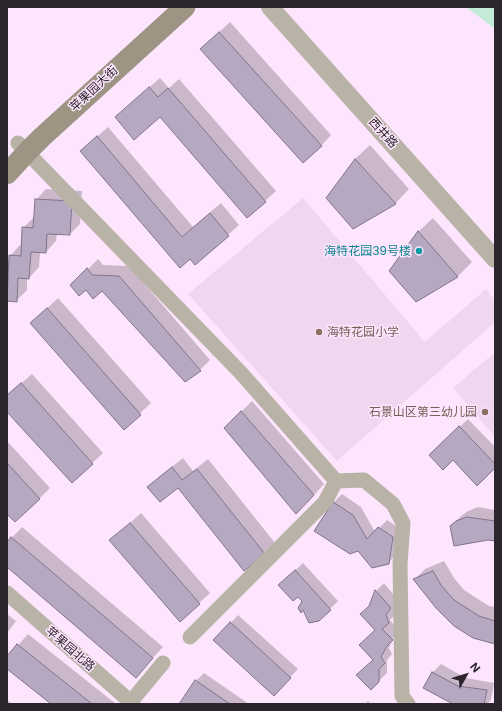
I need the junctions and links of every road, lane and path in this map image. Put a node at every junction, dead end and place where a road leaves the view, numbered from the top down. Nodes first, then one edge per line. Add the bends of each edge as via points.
1 (163, 7) edge
2 (185, 7) edge
3 (270, 7) edge
4 (17, 150) edge
5 (7, 174) edge
6 (495, 259) edge
7 (336, 481) junction
8 (7, 593) edge
9 (190, 637) dead end
10 (163, 663) dead end
11 (131, 703) edge
12 (408, 704) edge

1 - 4 main road, 苹果园大街 via 32,127
2 - 4 main road, 苹果园大街
3 - 6 street, 西井路
4 - 5 main road, 苹果园大街
4 - 7 street via 241,373
7 - 9 street via 325,502
7 - 12 street via 364,480 393,504 403,523 400,564 402,696
8 - 11 street, 苹果园北路
10 - 11 street

